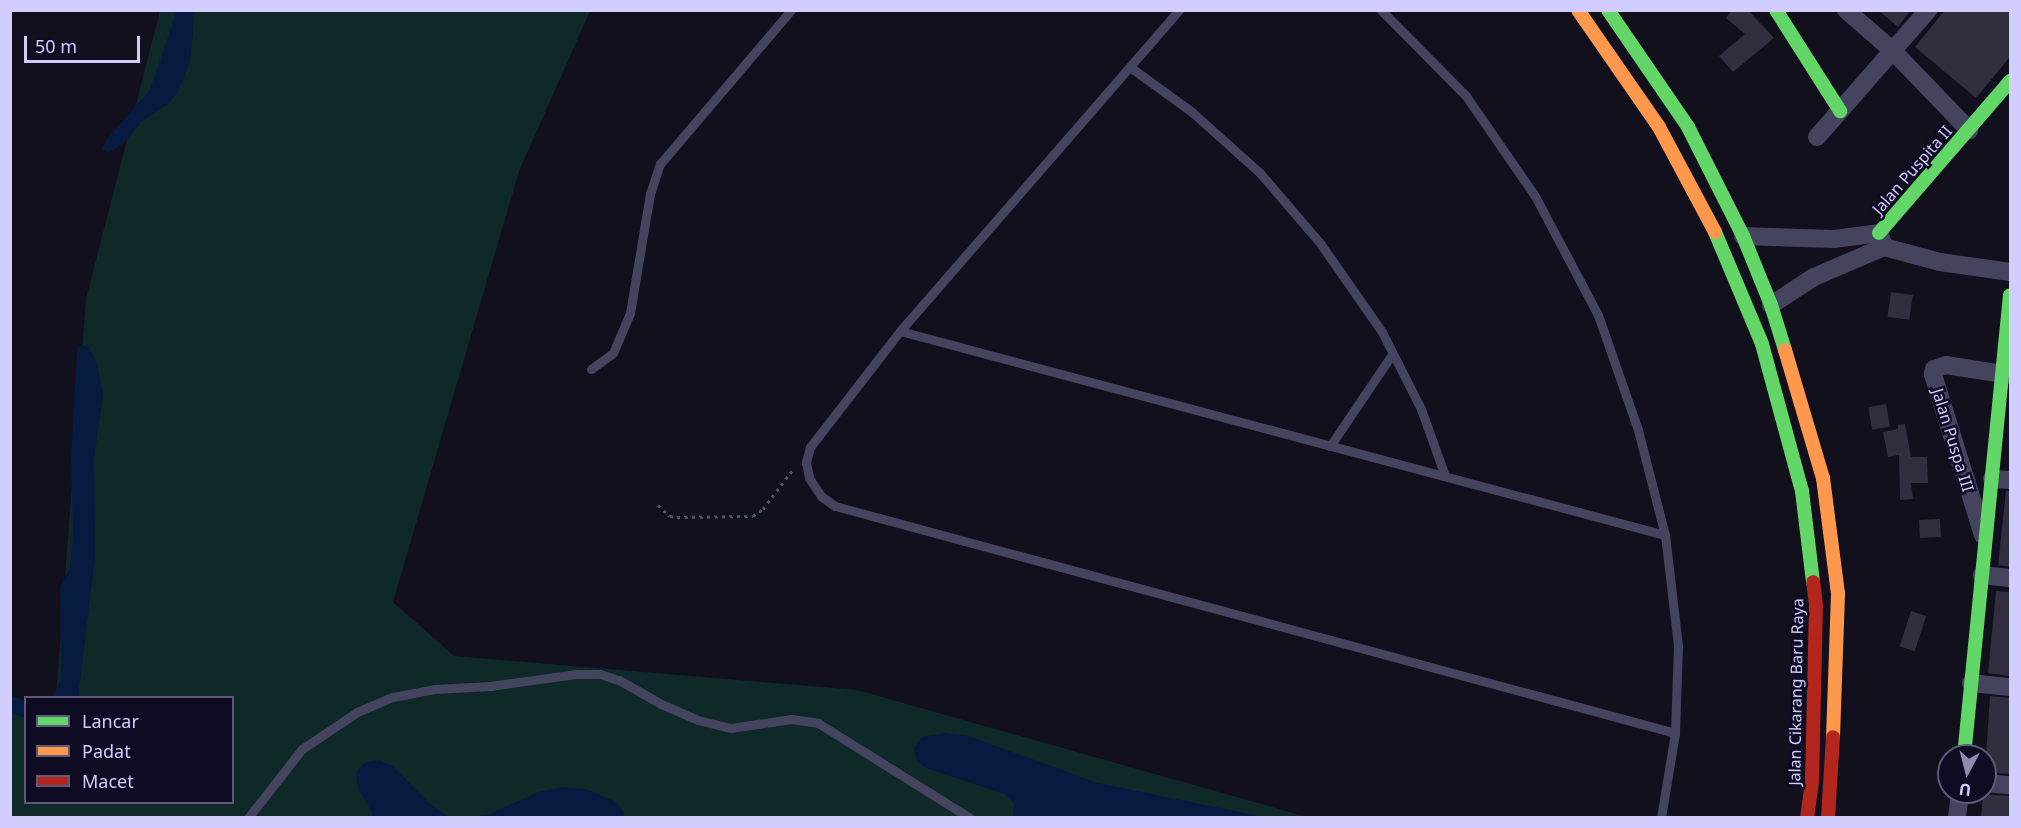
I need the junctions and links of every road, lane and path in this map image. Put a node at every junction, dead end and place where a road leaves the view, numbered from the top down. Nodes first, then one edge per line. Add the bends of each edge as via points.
1 (791, 10) edge
2 (1179, 10) edge
3 (1380, 10) edge
4 (1578, 10) edge
5 (1608, 10) edge
6 (1776, 10) edge
7 (1846, 10) edge
8 (1928, 10) edge
9 (1893, 51) junction
10 (1130, 67) junction
11 (2010, 81) edge
12 (1840, 111) junction
13 (1969, 130) junction
14 (1817, 137) dead end
15 (1743, 236) junction
16 (1881, 240) junction
17 (2010, 272) edge
18 (2010, 295) edge
19 (1771, 305) junction
20 (900, 331) junction
21 (1393, 353) junction
22 (591, 369) dead end
23 (2007, 374) edge
24 (1330, 446) junction
25 (810, 447) junction
26 (1445, 476) junction
27 (1992, 479) junction
28 (2010, 480) edge
29 (658, 505) dead end
30 (1665, 535) junction
31 (1985, 543) junction
32 (1982, 575) junction
33 (2010, 578) edge
34 (1971, 683) junction
35 (2010, 687) edge
36 (1675, 734) junction
37 (1965, 744) edge
38 (248, 818) edge
39 (969, 818) edge
40 (1661, 818) edge
41 (1807, 818) edge
42 (1828, 818) edge

1 - 22 lane via 660,164 653,180 630,314 613,353
2 - 10 lane
3 - 30 lane via 1466,96 1534,196 1598,315 1638,430
4 - 41 main road, Jalan Cikarang Baru Raya via 1659,128 1705,210 1762,344 1802,491 1816,605 1812,781
5 - 15 main road via 1688,127
6 - 12 main road
7 - 9 street
8 - 9 street
9 - 12 street
9 - 13 street
10 - 20 lane
10 - 21 lane via 1192,112 1260,173 1320,243
11 - 13 main road, Jalan Puspita II
12 - 14 street
13 - 16 main road, Jalan Puspita II
15 - 16 street
15 - 19 main road
16 - 17 street via 1940,262
16 - 19 street
18 - 23 main road
19 - 42 main road via 1823,478 1838,594
20 - 24 lane
20 - 25 lane
21 - 24 lane
21 - 26 lane via 1421,409
23 - 27 main road
23 - 31 street, Jalan Puspa III via 1946,365 1934,369 1933,374
24 - 26 lane
25 - 29 path via 763,509 753,516 677,517
25 - 36 lane via 806,462 809,478 821,496 835,506
26 - 30 lane
27 - 28 street
27 - 31 main road
30 - 36 lane via 1678,646
31 - 32 main road
32 - 33 street
32 - 34 main road
34 - 35 street
34 - 37 main road
36 - 40 lane
38 - 39 lane via 302,749 357,712 404,695 577,674 619,680 698,720 731,728 791,718 818,723

